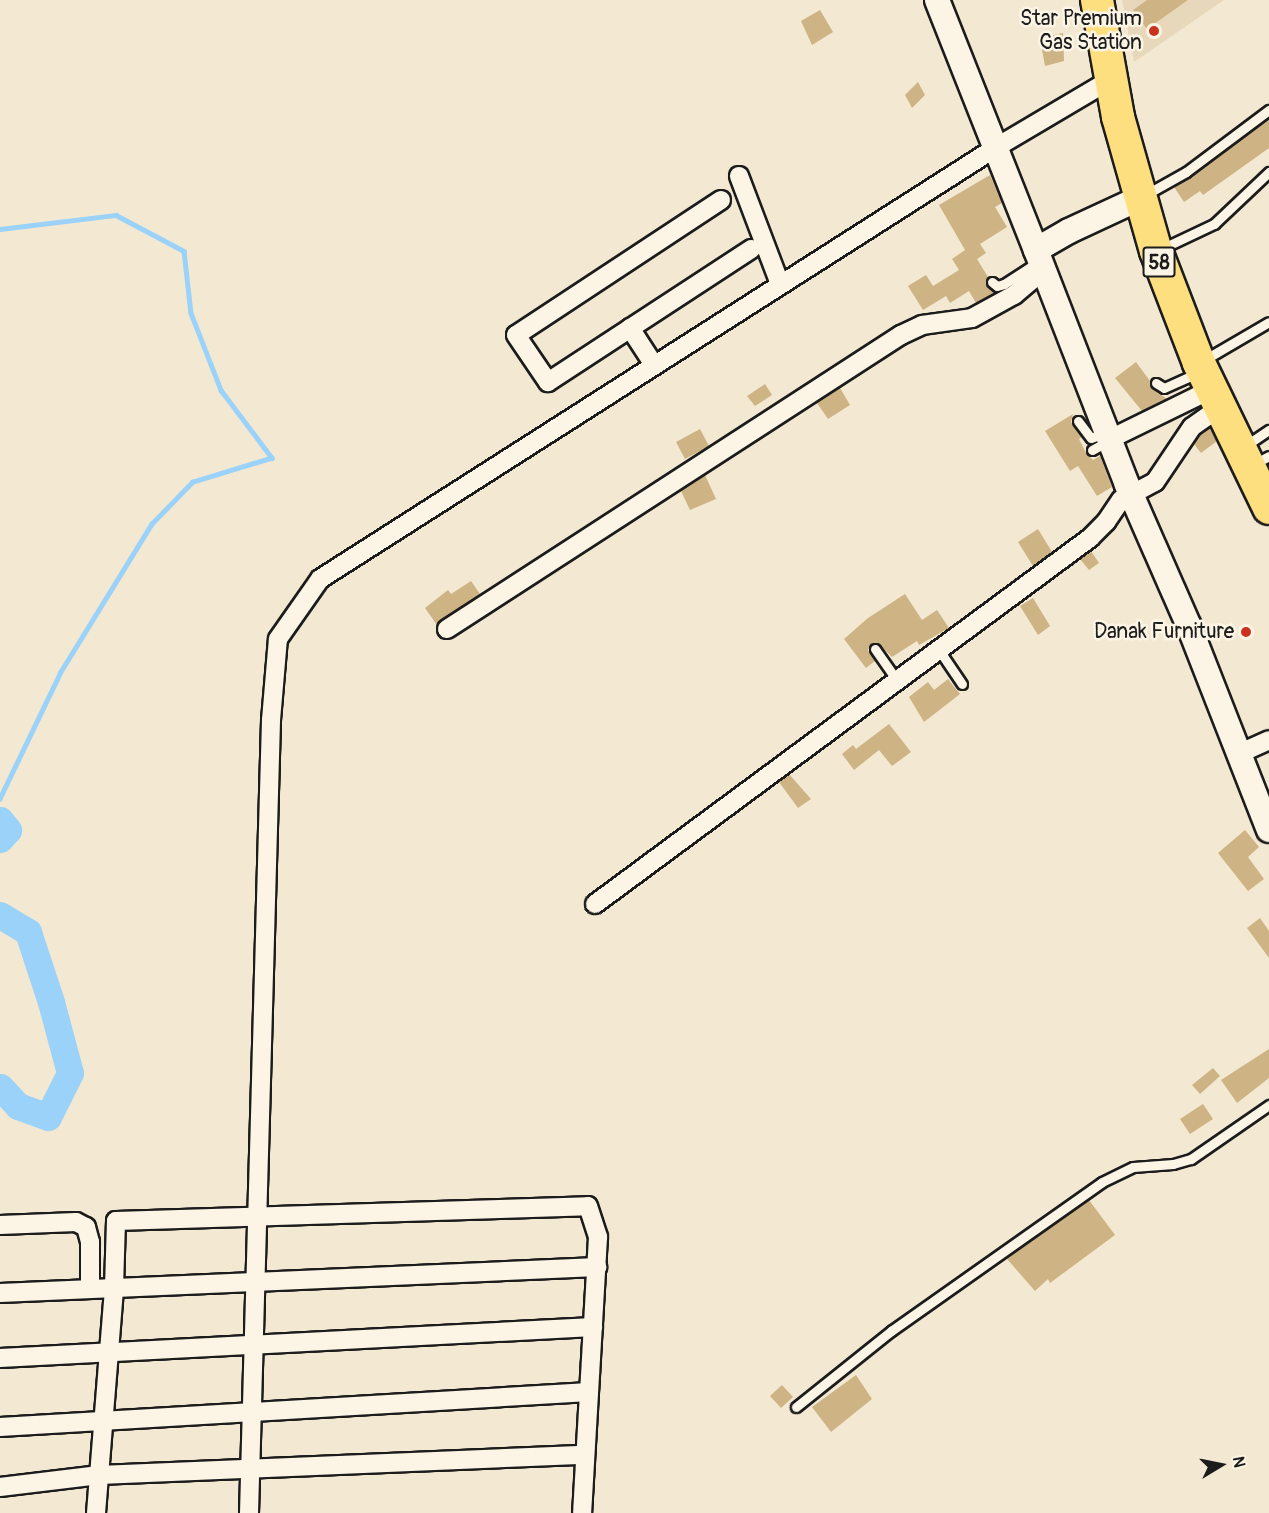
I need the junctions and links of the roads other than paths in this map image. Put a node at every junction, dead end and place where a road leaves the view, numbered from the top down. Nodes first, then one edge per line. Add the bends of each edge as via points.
1 (937, 0) edge
2 (1097, 0) edge
3 (1110, 80) junction
4 (1269, 110) edge
5 (995, 148) junction
6 (1269, 172) edge
7 (739, 176) dead end
8 (1140, 198) junction
9 (721, 200) dead end
10 (751, 249) dead end
11 (1156, 252) junction
12 (1040, 260) junction
13 (992, 282) dead end
14 (780, 284) junction
15 (1269, 322) edge
16 (630, 328) junction
17 (654, 365) junction
18 (1209, 382) junction
19 (1156, 383) dead end
20 (1078, 421) dead end
21 (1269, 430) edge
22 (1103, 441) junction
23 (1253, 457) edge
24 (1131, 495) junction
25 (1269, 508) edge
26 (447, 628) dead end
27 (875, 649) dead end
28 (939, 650) junction
29 (897, 680) junction
30 (962, 684) dead end
31 (1269, 740) edge
32 (1238, 754) junction
33 (1269, 830) edge
34 (595, 904) dead end
35 (1269, 1105) edge
36 (257, 1215) junction
37 (0, 1226) edge
38 (597, 1267) junction
39 (255, 1282) junction
40 (114, 1288) junction
41 (90, 1289) junction
42 (0, 1293) edge
43 (593, 1328) junction
44 (253, 1345) junction
45 (109, 1352) junction
46 (0, 1358) edge
47 (589, 1392) junction
48 (796, 1407) dead end
49 (252, 1411) junction
50 (104, 1420) junction
51 (0, 1427) edge
52 (585, 1455) junction
53 (250, 1469) junction
54 (99, 1475) junction
55 (0, 1487) edge
56 (96, 1513) edge
57 (249, 1513) edge
58 (582, 1513) edge

1 - 5 street
2 - 3 highway, 58
3 - 5 street
3 - 8 highway, 58
4 - 8 lane via 1186,172
5 - 12 street
5 - 14 street
6 - 11 lane via 1214,224
7 - 14 street
8 - 11 highway, 58
8 - 12 street via 1069,231
9 - 16 street via 516,335 548,382
10 - 16 street
11 - 18 highway, 58
12 - 13 lane via 1004,284 997,286
12 - 22 street
12 - 26 street via 1014,295 972,318 922,326 901,334
14 - 17 street
15 - 18 lane
16 - 17 street
17 - 36 street via 320,579 278,639 271,720
18 - 19 lane via 1164,388
18 - 22 street
18 - 23 highway, 58
18 - 24 street via 1192,428 1155,482
20 - 22 lane via 1091,438
21 - 23 lane
22 - 24 street
23 - 25 highway, 58
24 - 28 street via 1121,500 1090,538
24 - 32 street via 1189,626
27 - 29 lane
28 - 29 street
28 - 30 lane
29 - 34 street
31 - 32 street
32 - 33 street
35 - 48 lane via 1191,1159 1133,1167 1102,1182 891,1331
36 - 38 street via 588,1206 598,1237
36 - 39 street
36 - 40 street via 116,1221
37 - 41 street via 76,1222 86,1227 90,1242
38 - 39 street
38 - 43 street
39 - 40 street
39 - 44 street
40 - 41 street
40 - 45 street
41 - 42 street
43 - 44 street
43 - 47 street
44 - 45 street
44 - 49 street
45 - 46 street
45 - 50 street
47 - 49 street
47 - 52 street
49 - 50 street
49 - 53 street
50 - 51 street
50 - 54 street
52 - 53 street
52 - 58 street
53 - 54 street
53 - 57 street
54 - 55 street
54 - 56 street

